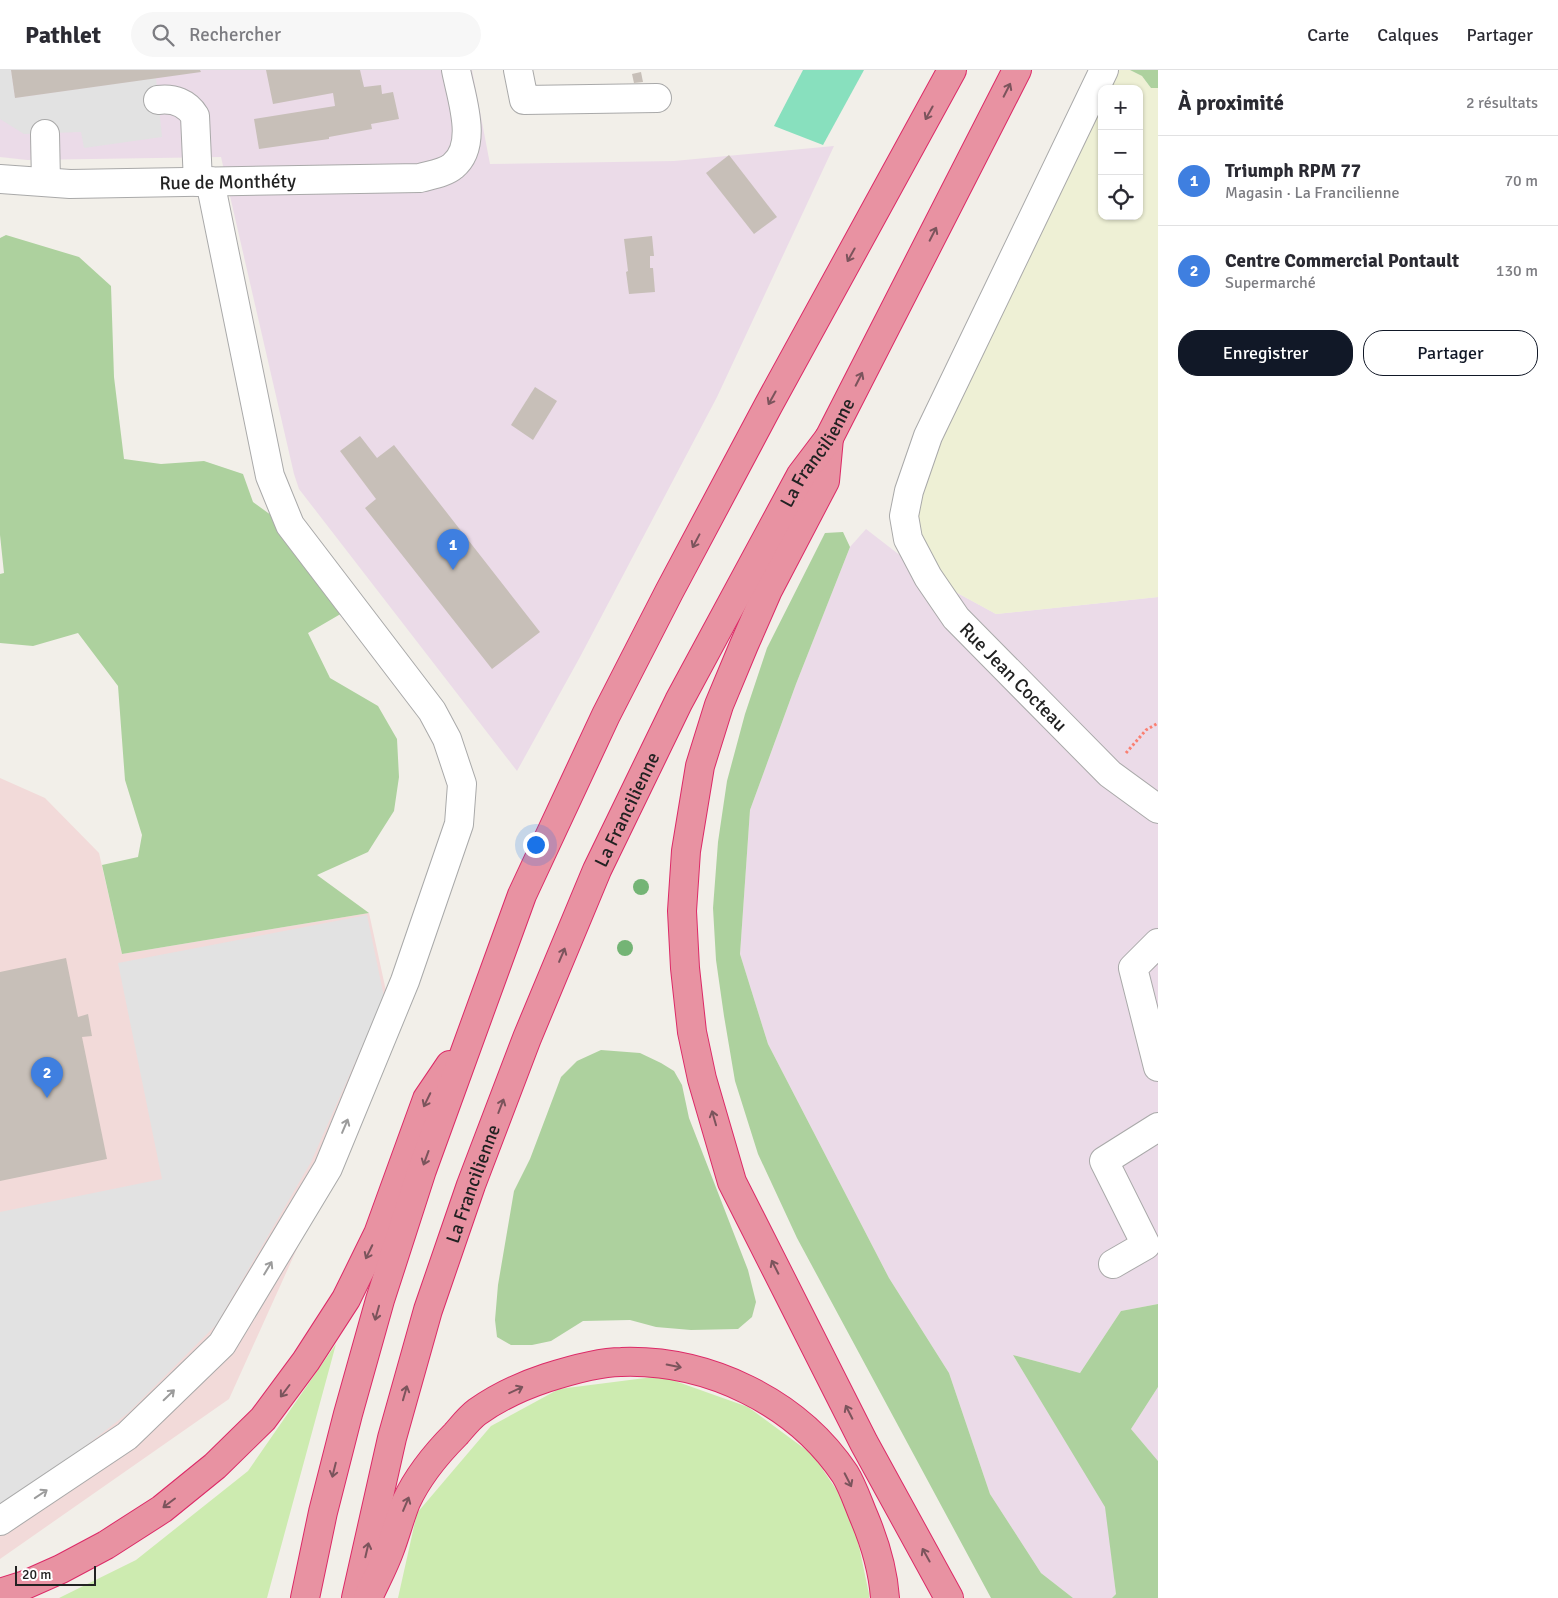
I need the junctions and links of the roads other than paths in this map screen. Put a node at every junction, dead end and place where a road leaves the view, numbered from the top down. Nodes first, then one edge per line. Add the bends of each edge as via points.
1 (456, 70) edge
2 (518, 70) edge
3 (952, 70) edge
4 (1017, 70) edge
5 (1104, 70) edge
6 (657, 98) dead end
7 (158, 100) dead end
8 (45, 134) dead end
9 (0, 179) edge
10 (204, 181) junction
11 (46, 182) junction
12 (829, 438) junction
13 (1158, 809) edge
14 (1158, 943) edge
15 (473, 1030) junction
16 (1158, 1067) edge
17 (1158, 1127) edge
18 (1113, 1264) dead end
19 (0, 1521) edge
20 (0, 1593) edge
21 (305, 1598) edge
22 (356, 1598) edge
23 (368, 1598) edge
24 (885, 1598) edge
25 (949, 1598) edge

1 - 10 street, Rue de Monthéty via 468,137 463,153 453,167 420,178
2 - 6 street via 524,100
3 -> 15 highway via 768,406 606,715 522,895
12 -> 4 highway, La Francilienne
5 - 13 street, Rue Jean Cocteau via 928,436 904,516 908,539 928,577 956,618 1110,774
7 - 10 street via 180,102 195,116
8 - 11 street
9 - 11 street, Rue de Monthéty
10 - 11 street, Rue de Monthéty
19 -> 10 street via 127,1436 222,1344 328,1168 406,981 460,824 462,784 447,738 432,711 290,525 270,476
22 -> 12 highway, La Francilienne via 392,1438 428,1310 527,1038 597,870 679,701 801,475
25 -> 12 highway via 864,1442 732,1182 702,1079 692,1032 685,968 682,911 686,851 700,766 719,705 768,590 825,481
14 - 16 street via 1133,968
15 -> 20 highway via 427,1099 378,1234 346,1299 263,1419 215,1466 162,1509 106,1545 60,1569
15 -> 21 highway via 422,1170 380,1300 348,1414
17 - 18 street via 1104,1161 1146,1244
23 -> 24 highway via 419,1478 438,1451 476,1413 526,1385 567,1371 619,1362 665,1364 719,1377 766,1398 807,1430 846,1476 874,1542

